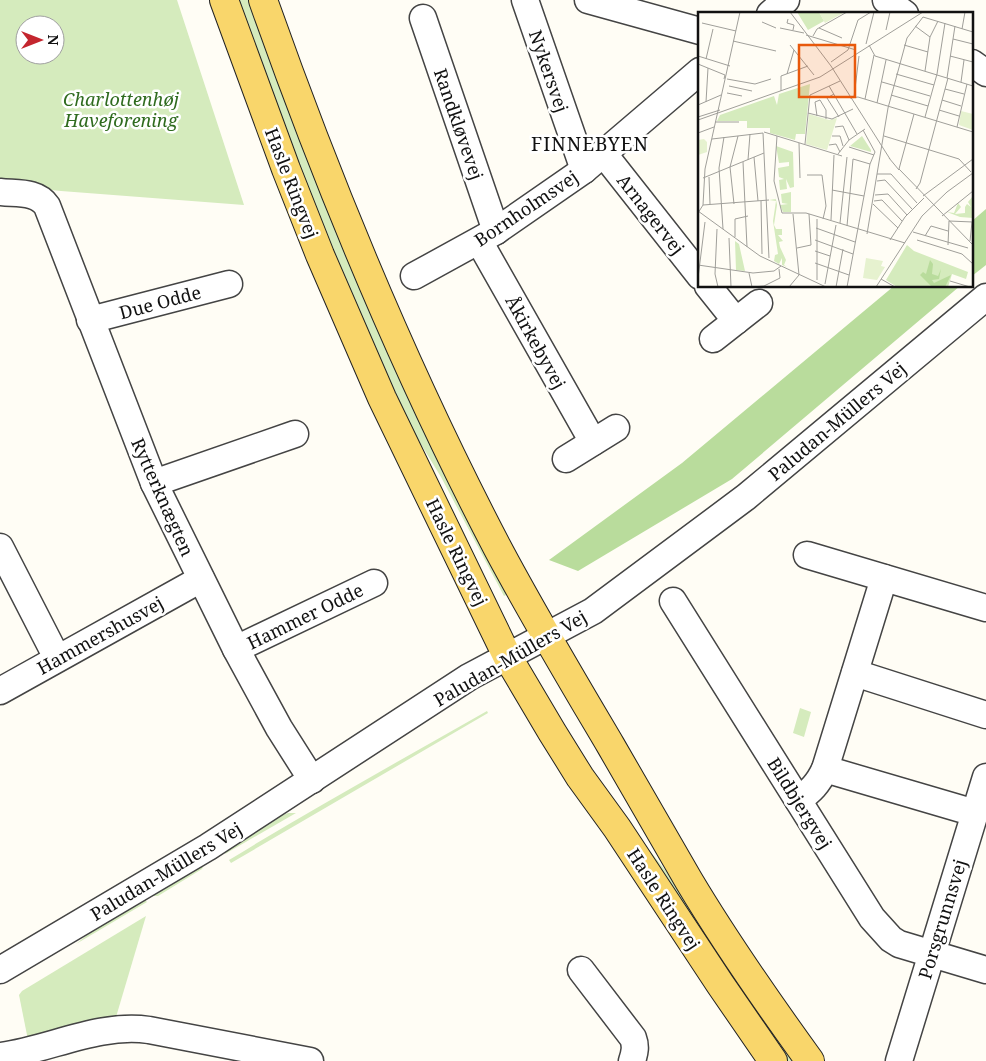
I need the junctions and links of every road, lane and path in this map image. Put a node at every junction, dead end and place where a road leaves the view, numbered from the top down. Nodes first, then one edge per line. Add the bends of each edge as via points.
1 (224, 0) edge
2 (263, 0) edge
3 (525, 0) edge
4 (588, 0) edge
5 (786, 0) edge
6 (886, 0) edge
7 (772, 12) edge
8 (902, 12) edge
9 (423, 18) dead end
10 (698, 30) edge
11 (974, 64) edge
12 (698, 73) edge
13 (986, 73) edge
14 (603, 153) junction
15 (584, 170) junction
16 (0, 192) edge
17 (487, 236) junction
18 (698, 273) edge
19 (414, 276) dead end
20 (229, 284) dead end
21 (710, 288) edge
22 (986, 297) edge
23 (759, 303) dead end
24 (90, 320) junction
25 (736, 322) junction
26 (713, 339) dead end
27 (616, 428) dead end
28 (295, 434) dead end
29 (593, 442) junction
30 (566, 459) dead end
31 (154, 483) junction
32 (0, 547) edge
33 (807, 555) dead end
34 (884, 578) junction
35 (201, 579) junction
36 (374, 583) dead end
37 (673, 601) dead end
38 (986, 608) edge
39 (546, 635) junction
40 (236, 649) junction
41 (507, 656) junction
42 (57, 658) junction
43 (855, 673) junction
44 (0, 691) edge
45 (986, 715) edge
46 (825, 769) junction
47 (986, 777) edge
48 (312, 780) junction
49 (798, 800) junction
50 (975, 813) junction
51 (932, 954) junction
52 (0, 970) edge
53 (581, 970) dead end
54 (986, 970) edge
55 (1, 1055) edge
56 (310, 1061) edge
57 (632, 1061) edge
58 (773, 1061) edge
59 (810, 1061) edge
60 (899, 1061) edge

1 - 41 main road, Hasle Ringvej via 320,255 382,398
2 - 39 main road, Hasle Ringvej via 358,250 413,373 498,548
3 - 15 street, Nykersvej
4 - 10 street
5 - 7 street
6 - 8 street
9 - 17 street, Randkløvevej
11 - 13 street
12 - 14 street, Bornholmsvej
14 - 15 street, Bornholmsvej
14 - 18 street, Arnagervej
15 - 17 street, Bornholmsvej
16 - 24 street, Rytterknægten via 32,195 43,200
17 - 19 street, Bornholmsvej
17 - 29 street, Åkirkebyvej
20 - 24 street, Due Odde
21 - 25 street
22 - 39 street, Paludan-Müllers Vej via 711,524 593,611
23 - 25 street
24 - 31 street, Rytterknægten
25 - 26 street
27 - 29 street
28 - 31 street
29 - 30 street
31 - 35 street, Rytterknægten
32 - 42 street
33 - 34 street
34 - 38 street
34 - 43 street
35 - 40 street, Rytterknægten
35 - 42 street, Hammershusvej
36 - 40 street, Hammer Odde
37 - 49 street, Bildbjergvej via 696,621
39 - 41 street, Paludan-Müllers Vej
39 - 59 main road, Hasle Ringvej via 691,884
40 - 48 street, Rytterknægten
41 - 48 street, Paludan-Müllers Vej
41 - 58 main road, Hasle Ringvej via 580,777
42 - 44 street, Hammershusvej
43 - 45 street
43 - 46 street
46 - 49 street via 812,790
46 - 50 street
47 - 50 street, Porsgrunnsvej
48 - 52 street, Paludan-Müllers Vej via 208,847
49 - 51 street, Bildbjergvej via 881,929 899,944
50 - 51 street, Porsgrunnsvej
51 - 54 street, Bildbjergvej
51 - 60 street, Porsgrunnsvej
53 - 57 street via 633,1038 636,1044
55 - 56 street via 125,1028

